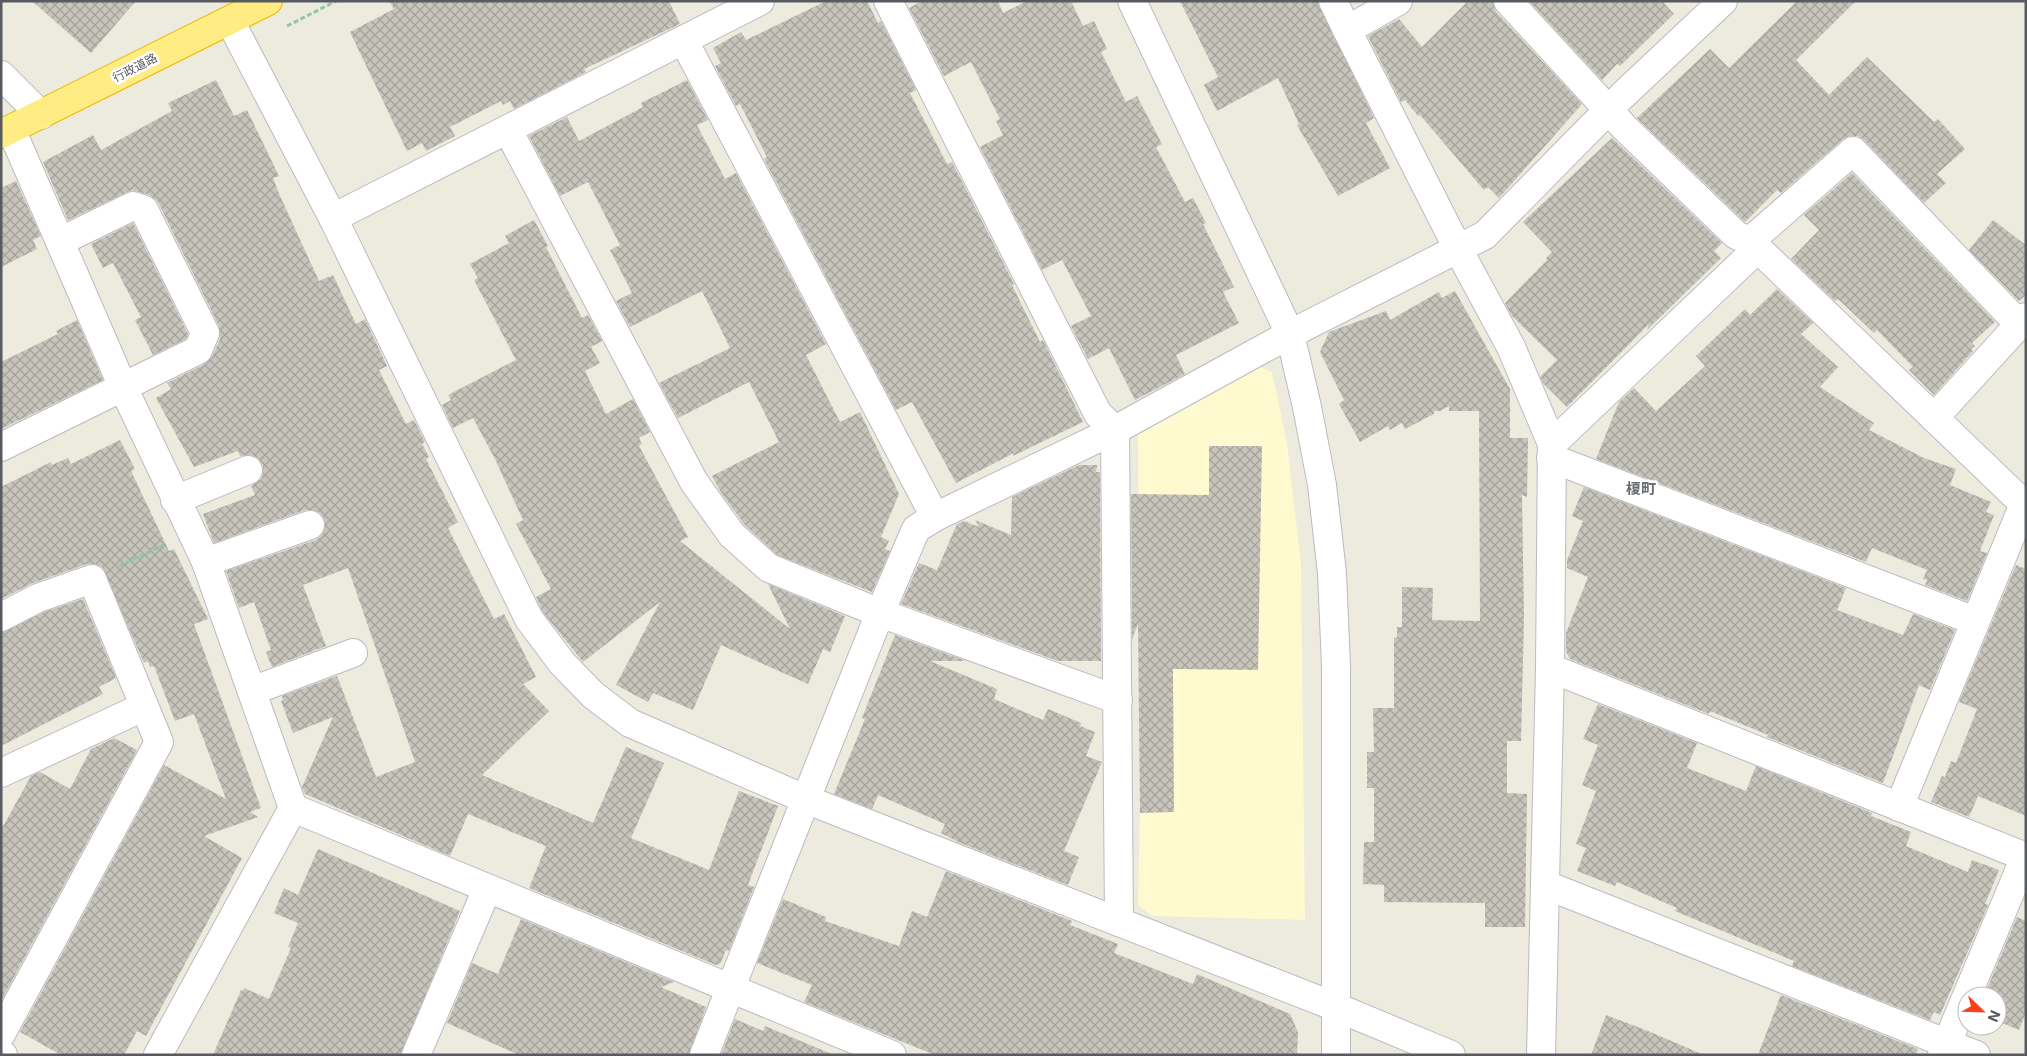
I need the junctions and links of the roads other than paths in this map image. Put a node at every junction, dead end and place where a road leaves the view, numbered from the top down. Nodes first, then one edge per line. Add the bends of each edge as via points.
1 (268, 1) edge
2 (760, 1) edge
3 (888, 1) edge
4 (1132, 1) edge
5 (1333, 1) edge
6 (1398, 1) edge
7 (1508, 1) edge
8 (1723, 1) edge
9 (230, 21) junction
10 (1347, 30) junction
11 (684, 41) junction
12 (1, 75) edge
13 (1609, 110) junction
14 (41, 115) junction
15 (508, 130) junction
16 (6, 132) edge
17 (333, 218) junction
18 (61, 241) junction
19 (1754, 245) junction
20 (1458, 249) junction
21 (2022, 320) edge
22 (1290, 334) junction
23 (122, 385) junction
24 (1934, 418) junction
25 (1115, 430) junction
26 (1, 447) edge
27 (1552, 451) junction
28 (248, 470) dead end
29 (175, 500) junction
30 (2025, 505) edge
31 (935, 516) junction
32 (310, 525) dead end
33 (206, 562) junction
34 (880, 613) junction
35 (1, 616) edge
36 (1976, 621) junction
37 (353, 653) dead end
38 (1550, 668) junction
39 (252, 691) junction
40 (1118, 700) junction
41 (143, 707) junction
42 (1, 773) edge
43 (805, 799) junction
44 (1899, 807) junction
45 (294, 808) junction
46 (2025, 857) edge
47 (1546, 884) junction
48 (487, 889) junction
49 (1119, 922) junction
50 (731, 989) junction
51 (1336, 1007) junction
52 (1, 1034) edge
53 (1944, 1049) edge
54 (158, 1055) edge
55 (416, 1055) edge
56 (704, 1055) edge
57 (892, 1055) edge
58 (1336, 1055) edge
59 (1452, 1055) edge
60 (1541, 1055) edge
61 (1976, 1055) edge

1 - 9 highway, 行政道路
2 - 11 street
3 - 25 street via 1098,414
4 - 22 street
5 - 10 street
6 - 10 street
7 - 13 street
8 - 13 street
9 - 14 highway, 行政道路
9 - 17 street
10 - 20 street
11 - 15 street
11 - 31 street
12 - 14 street
13 - 19 street via 1736,235
13 - 20 street via 1485,235
14 - 16 highway, 行政道路
15 - 17 street
15 - 34 street via 694,482 732,535 769,568
16 - 18 street
17 - 43 street via 529,619 562,663 593,695 630,723
18 - 23 street
18 - 23 street via 134,206 144,210 205,333 198,350
19 - 21 street via 1853,151
19 - 24 street
19 - 27 street
20 - 22 street
20 - 27 street via 1511,347
21 - 24 street
22 - 25 street
22 - 51 street via 1322,485 1332,573 1336,666
23 - 26 street
23 - 29 street
24 - 30 street
25 - 31 street
25 - 40 street
27 - 36 street
27 - 38 street
28 - 29 street
29 - 33 street
30 - 36 street
31 - 34 street via 916,529
32 - 33 street
33 - 39 street
34 - 40 street
34 - 43 street
35 - 41 street via 38,598 92,579
36 - 44 street
37 - 39 street
38 - 44 street
38 - 47 street
39 - 45 street
40 - 49 street
41 - 42 street
41 - 52 street via 159,742
43 - 49 street
43 - 50 street
44 - 46 street
45 - 48 street
45 - 54 street
46 - 53 street
47 - 53 street
47 - 60 street
48 - 50 street
48 - 55 street
49 - 51 street
50 - 56 street
50 - 57 street
51 - 58 street
51 - 59 street
53 - 61 street

